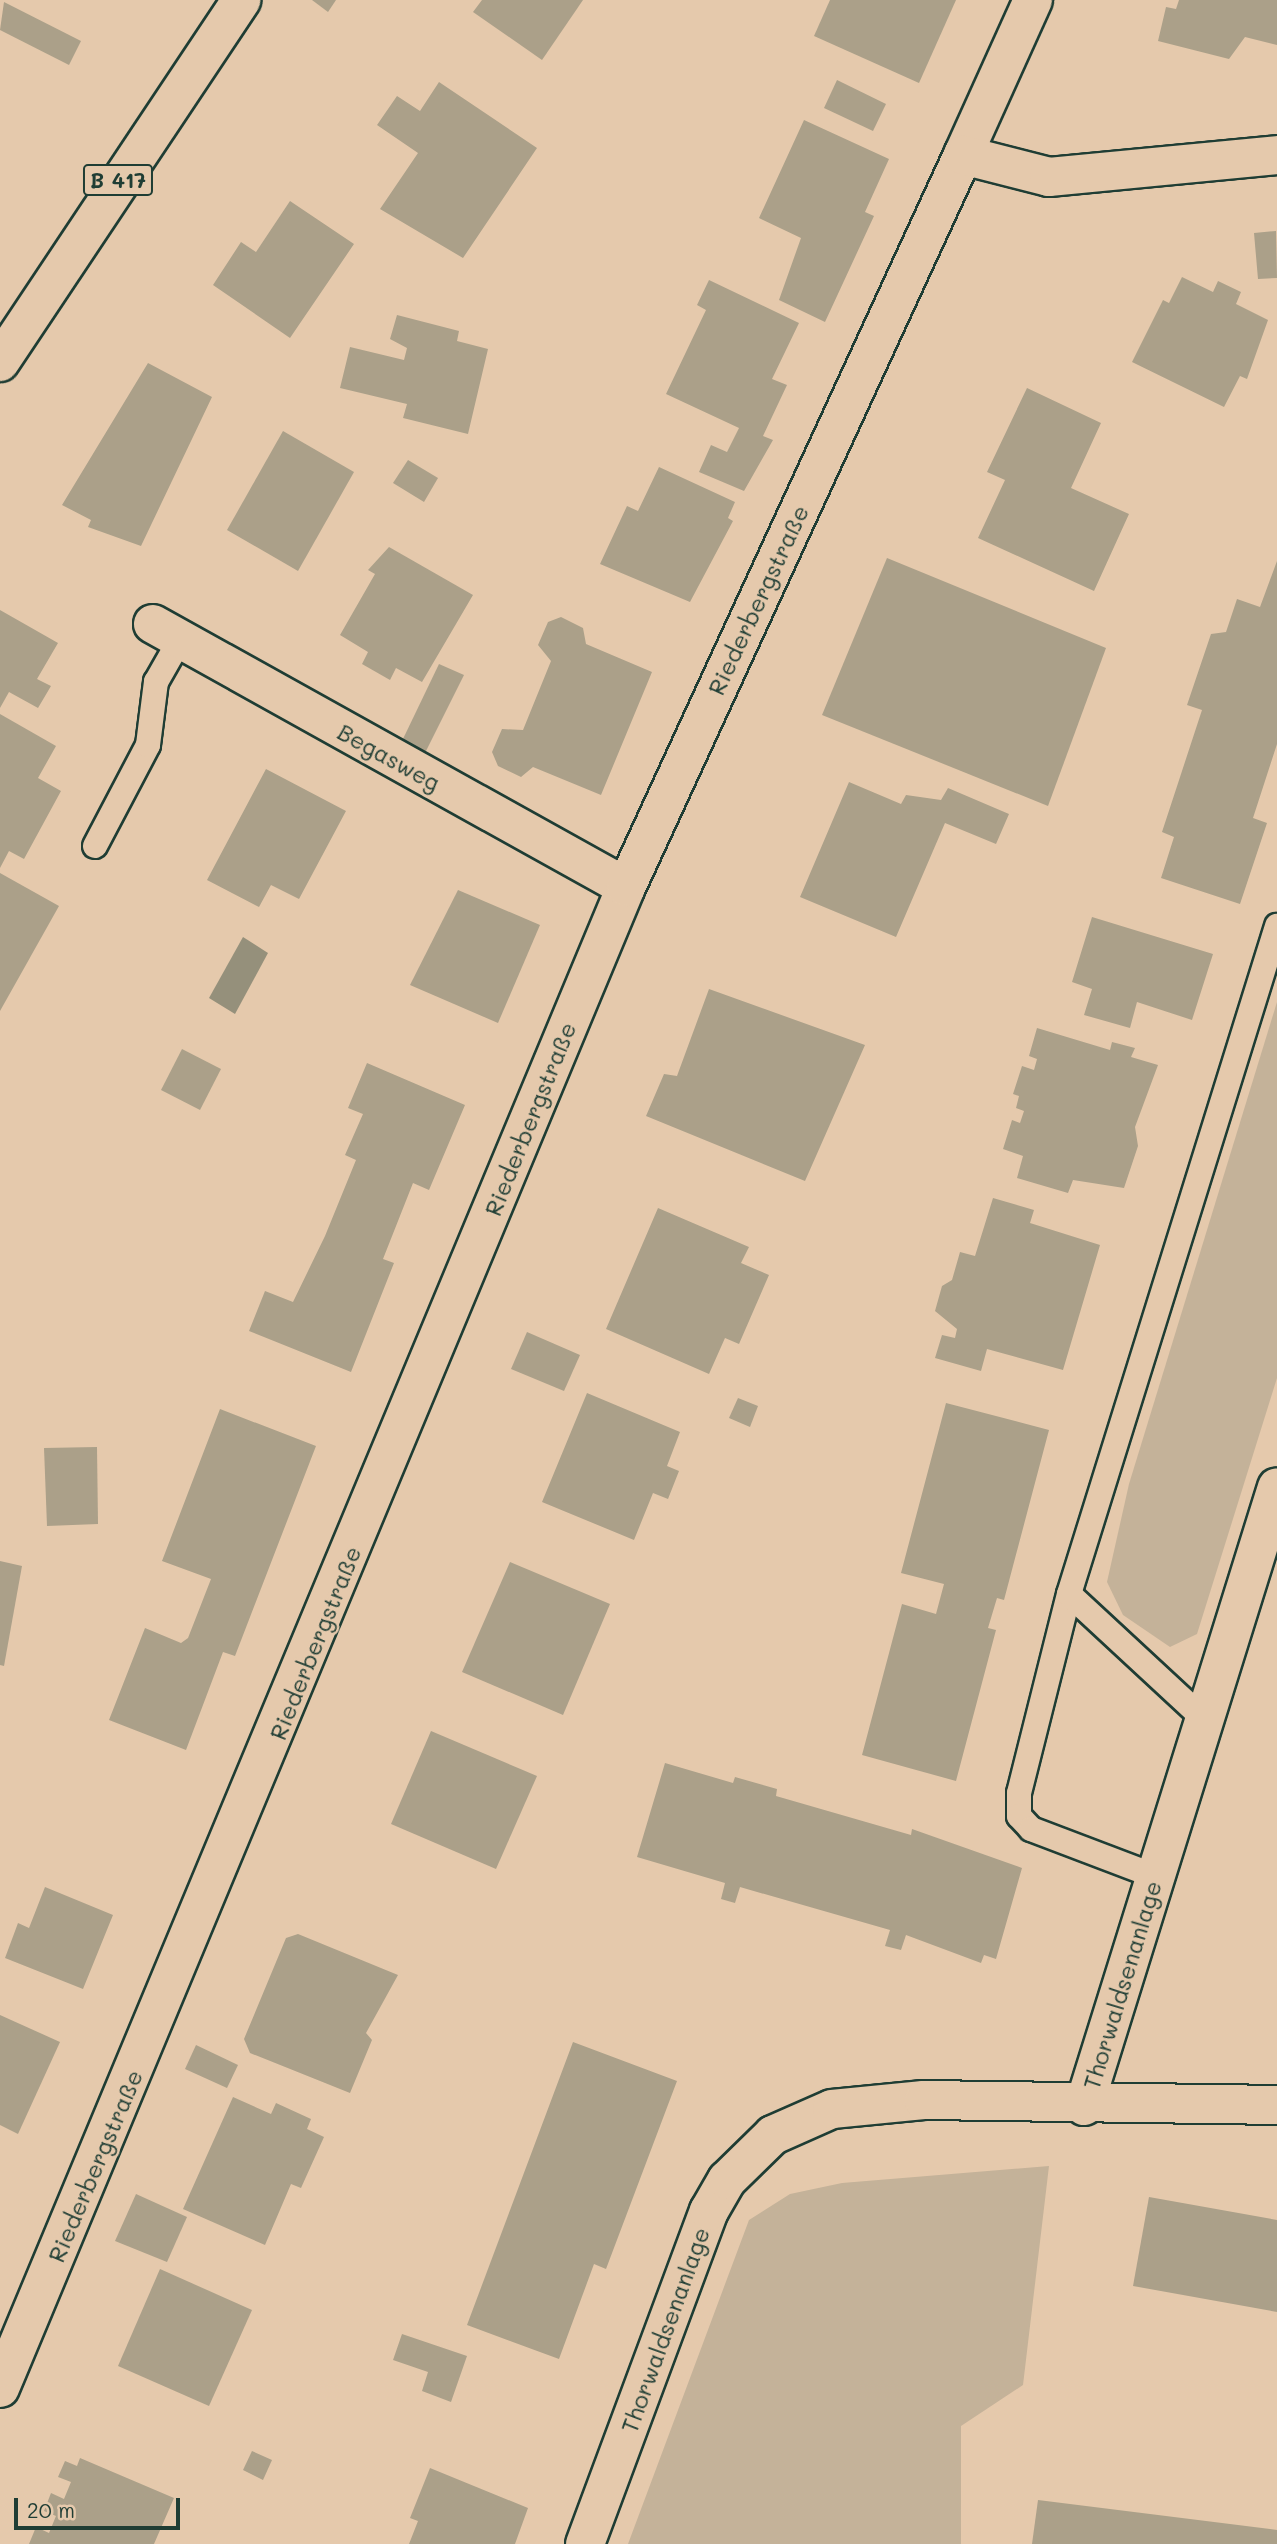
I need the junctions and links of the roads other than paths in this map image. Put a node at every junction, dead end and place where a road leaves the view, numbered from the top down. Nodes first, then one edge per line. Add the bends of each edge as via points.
1 (241, 0) edge
2 (1033, 0) edge
3 (962, 155) junction
4 (1277, 155) edge
5 (0, 362) edge
6 (166, 632) joint
7 (95, 845) dead end
8 (626, 887) junction
9 (1277, 926) edge
10 (1277, 1487) edge
11 (1069, 1594) junction
12 (1205, 1720) junction
13 (1155, 1876) junction
14 (1277, 2105) edge
15 (1084, 2106) junction
16 (0, 2388) edge
17 (585, 2544) edge

1 - 5 street, B 417
2 - 3 street, Riederbergstraße
3 - 4 street via 1049,177
3 - 8 street, Riederbergstraße
6 - 7 lane via 148,745
6 - 8 street, Begasweg
8 - 16 street, Riederbergstraße
9 - 11 lane
10 - 12 street, Thorwaldsenanlage
11 - 12 lane
11 - 13 lane via 1018,1793 1019,1816 1031,1829
12 - 13 street, Thorwaldsenanlage
13 - 15 street, Thorwaldsenanlage
14 - 15 street
15 - 17 street, Thorwaldsenanlage via 924,2100 832,2109 773,2135 746,2158 709,2211

